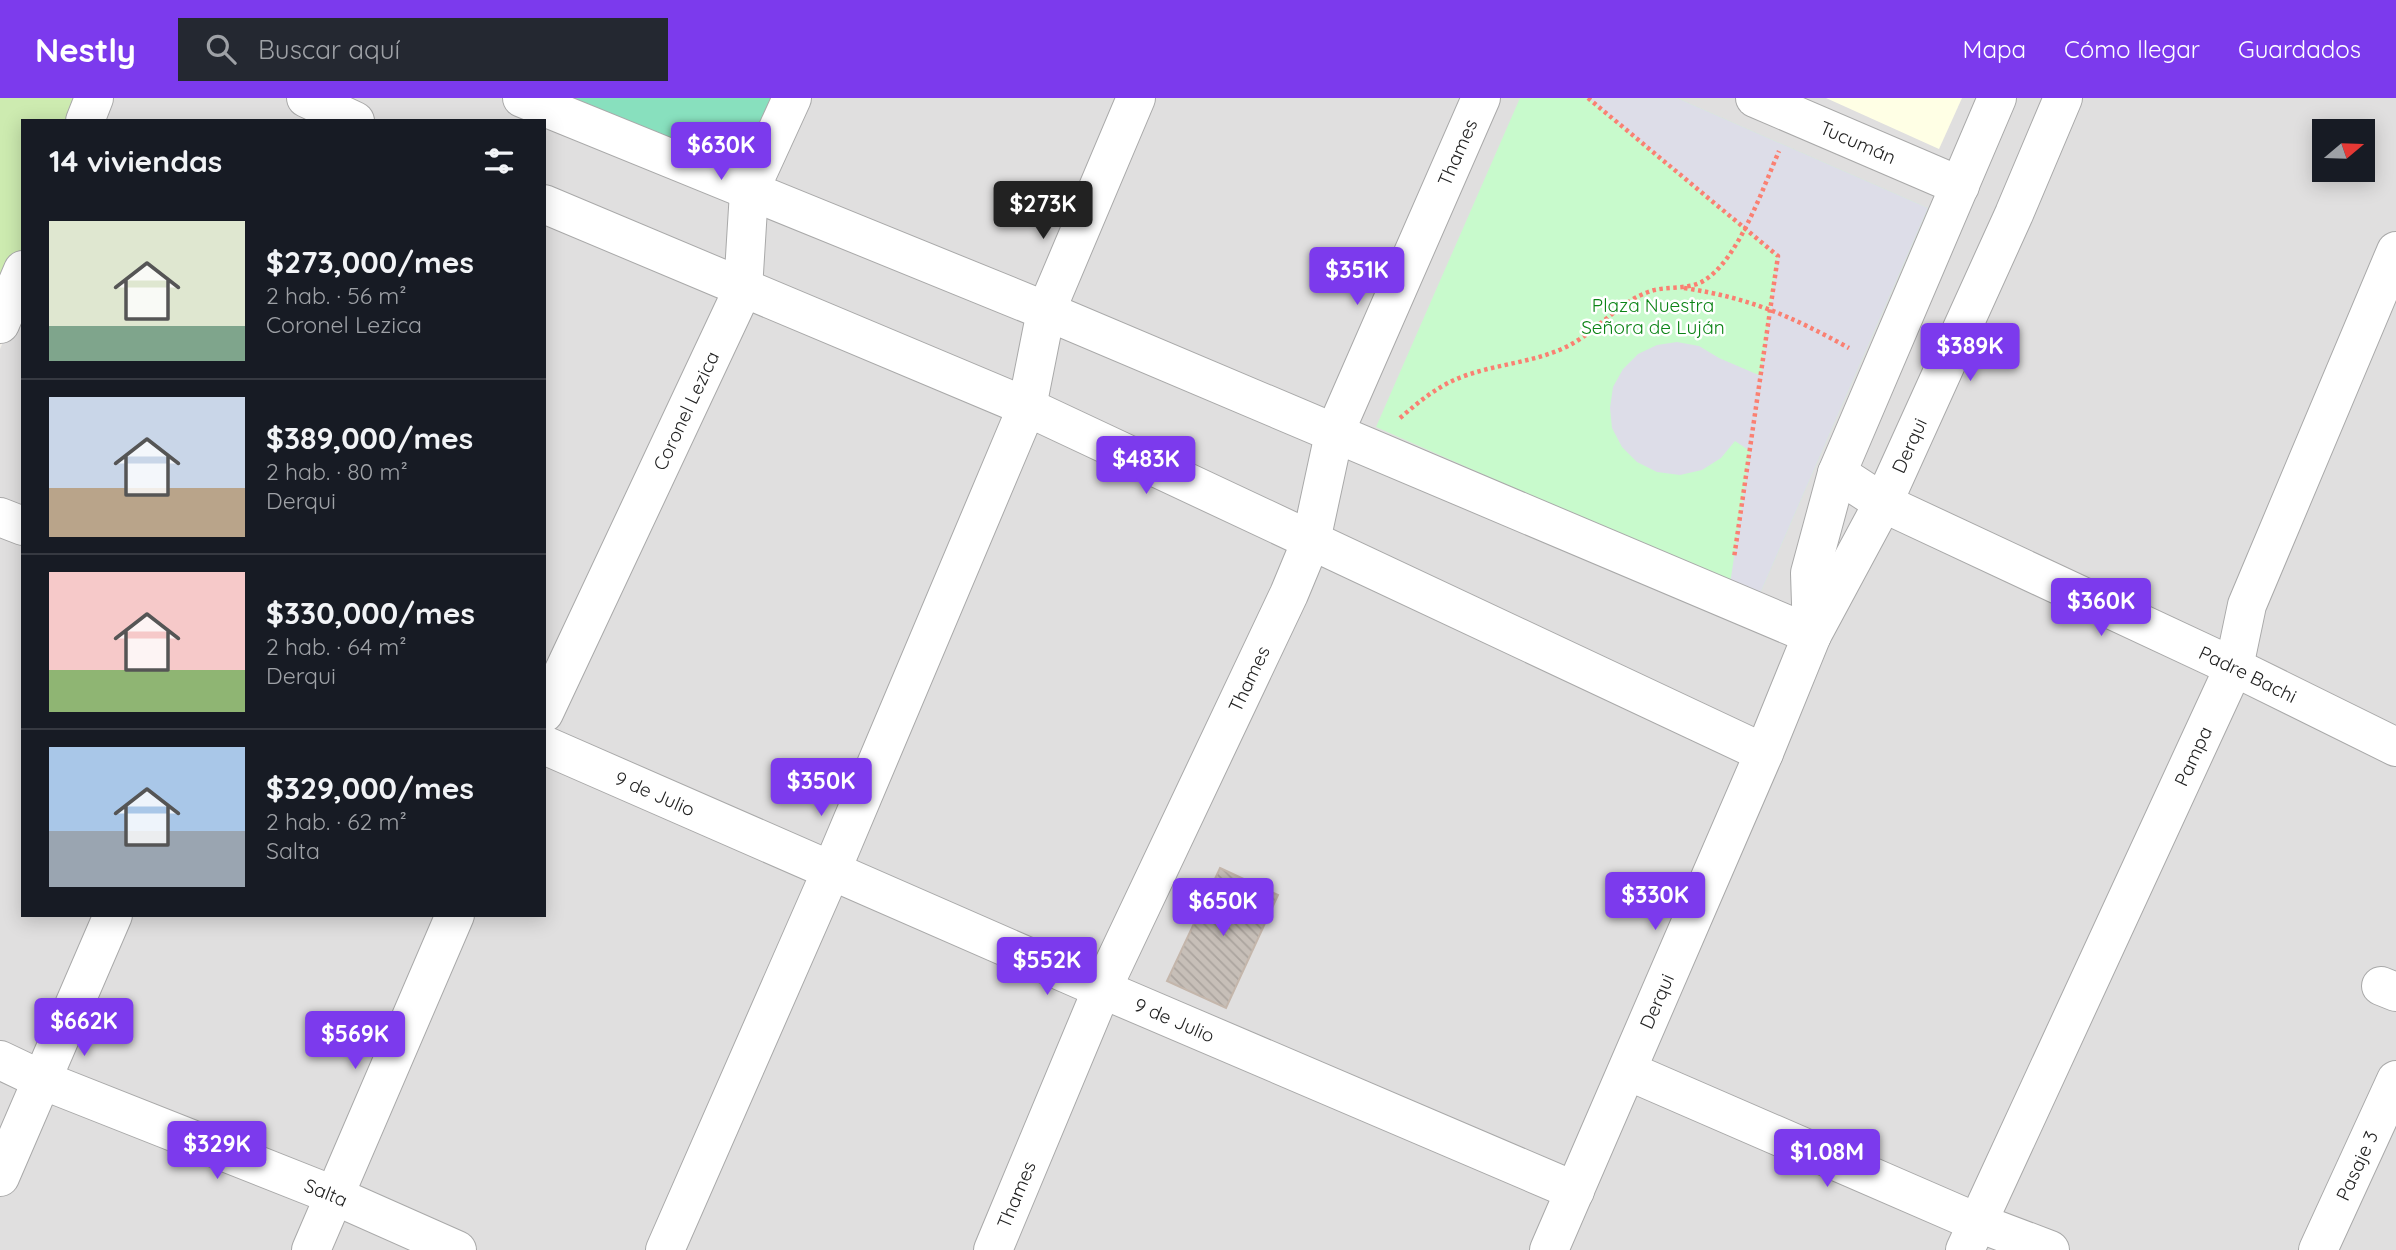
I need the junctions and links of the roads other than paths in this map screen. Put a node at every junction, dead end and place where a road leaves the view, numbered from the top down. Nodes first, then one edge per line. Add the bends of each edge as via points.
1 (94, 98) edge
2 (306, 98) edge
3 (522, 98) edge
4 (792, 98) edge
5 (1136, 98) edge
6 (1481, 98) edge
7 (1755, 98) edge
8 (1997, 98) edge
9 (2063, 98) edge
10 (86, 119) edge
11 (351, 119) edge
12 (1960, 186) junction
13 (749, 192) junction
14 (546, 205) edge
15 (2396, 251) edge
16 (21, 275) edge
17 (743, 289) junction
18 (1046, 311) junction
19 (0, 324) edge
20 (1027, 407) junction
21 (1349, 440) junction
22 (1837, 473) junction
23 (1883, 503) junction
24 (0, 517) edge
25 (21, 525) edge
26 (1311, 541) junction
27 (1812, 635) junction
28 (2234, 667) junction
29 (546, 709) edge
30 (546, 746) edge
31 (2396, 747) edge
32 (1764, 754) junction
33 (832, 869) junction
34 (112, 917) edge
35 (454, 917) edge
36 (1102, 989) junction
37 (0, 1060) edge
38 (1628, 1071) junction
39 (42, 1080) junction
40 (2396, 1080) edge
41 (0, 1177) edge
42 (1575, 1191) junction
43 (333, 1195) junction
44 (1971, 1236) edge
45 (311, 1250) edge
46 (457, 1250) edge
47 (665, 1250) edge
48 (993, 1250) edge
49 (1549, 1250) edge
50 (2050, 1250) edge
51 (2318, 1250) edge

1 - 10 street
2 - 11 street
3 - 13 street
4 - 13 street, Coronel Lezica
5 - 18 street
6 - 21 street, Thames
7 - 12 street, Tucumán
8 - 12 street, Derqui
9 - 23 street, Derqui
12 - 22 street, Derqui
13 - 17 street, Coronel Lezica
13 - 18 street
14 - 17 street
15 - 28 street, Pampa via 2247,605
16 - 19 street
17 - 20 street
17 - 29 street, Coronel Lezica
18 - 20 street
18 - 21 street
20 - 26 street
20 - 33 street
21 - 26 street, Thames
21 - 27 street
22 - 23 street, Padre Bachi
22 - 27 street, Derqui via 1810,573
23 - 27 street, Derqui
23 - 28 street, Padre Bachi
24 - 25 street
26 - 32 street
26 - 36 street, Thames
27 - 32 street, Derqui
28 - 31 street, Padre Bachi
28 - 44 street, Pampa
30 - 33 street, 9 de Julio
32 - 38 street, Derqui
33 - 36 street, 9 de Julio
33 - 47 street
34 - 39 street
35 - 43 street
36 - 42 street, 9 de Julio
36 - 48 street, Thames
37 - 39 street, Salta
38 - 42 street, Derqui
38 - 44 street
39 - 41 street
39 - 43 street, Salta
40 - 51 street, Pasaje 3
42 - 49 street, Derqui
43 - 45 street
43 - 46 street, Salta
44 - 50 street

